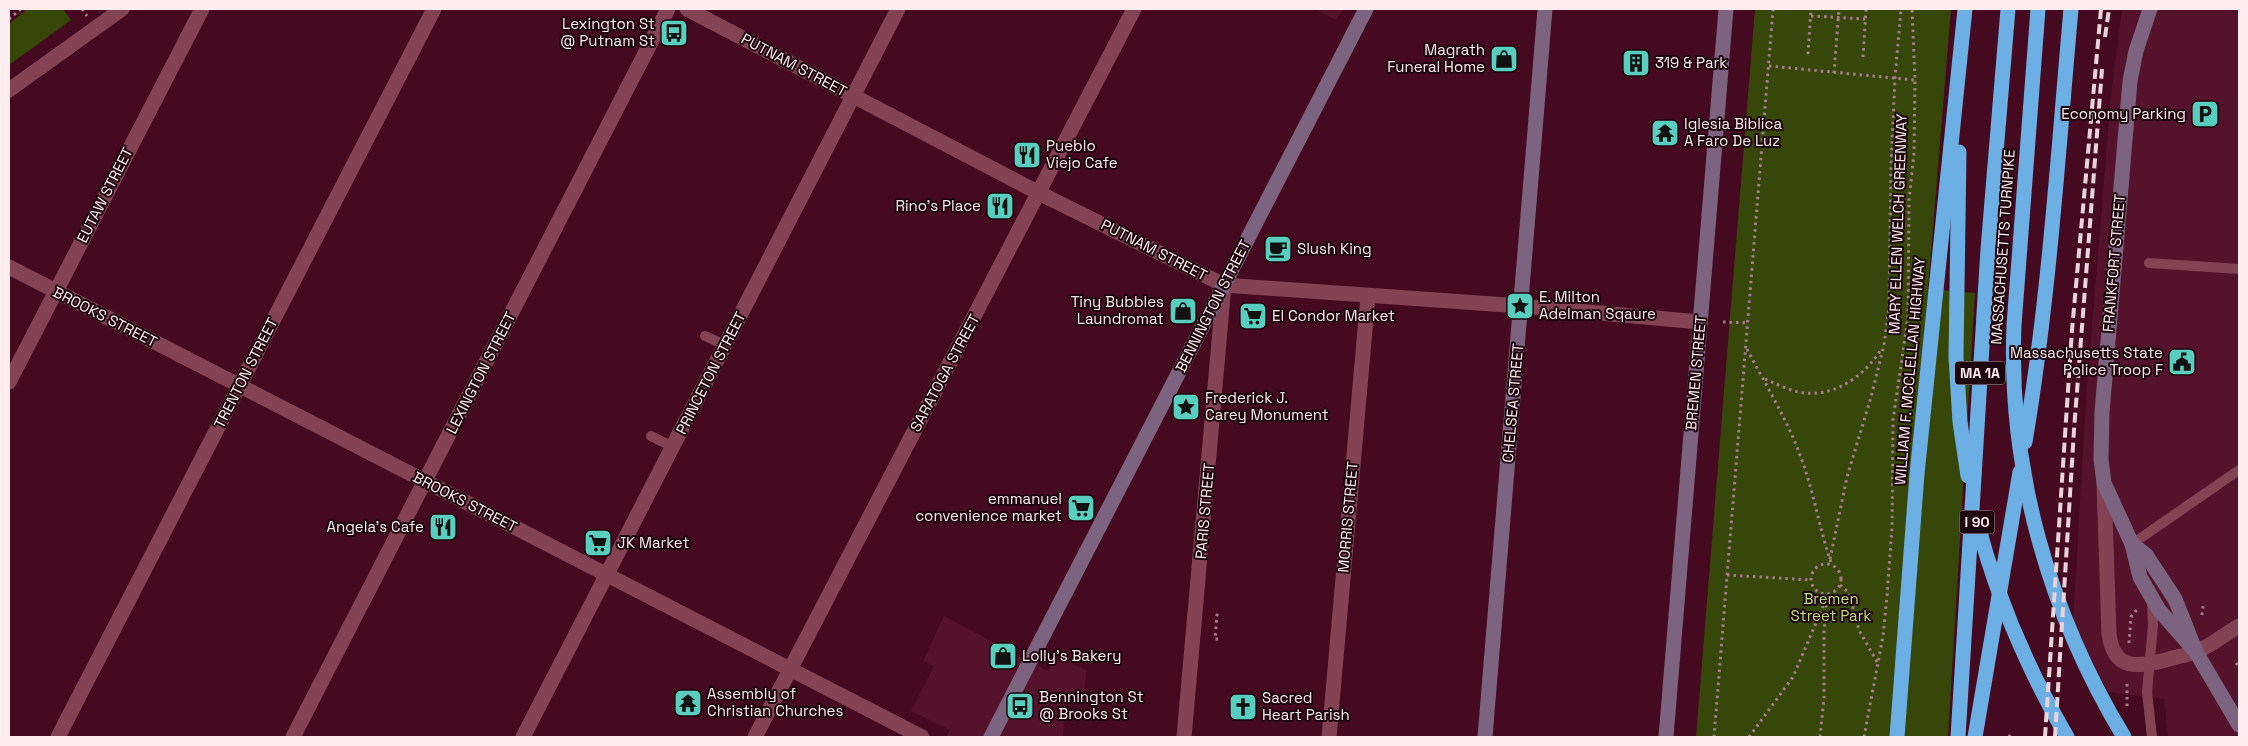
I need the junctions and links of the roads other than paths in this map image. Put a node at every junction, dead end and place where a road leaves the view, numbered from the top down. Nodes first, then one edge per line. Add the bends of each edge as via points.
1 (122, 9) edge
2 (202, 9) edge
3 (434, 9) edge
4 (668, 9) edge
5 (687, 9) edge
6 (898, 9) edge
7 (1134, 9) edge
8 (1366, 9) edge
9 (1545, 9) edge
10 (1726, 9) edge
11 (1965, 9) edge
12 (2008, 9) edge
13 (2038, 9) edge
14 (2070, 9) edge
15 (2150, 9) edge
16 (1962, 43) junction
17 (9, 90) edge
18 (854, 96) junction
19 (1039, 193) junction
20 (2149, 263) dead end
21 (9, 267) edge
22 (2239, 269) edge
23 (1224, 285) junction
24 (56, 292) junction
25 (1368, 296) junction
26 (1521, 306) junction
27 (1700, 322) junction
28 (706, 336) dead end
29 (725, 345) junction
30 (9, 382) edge
31 (239, 386) junction
32 (651, 436) dead end
33 (673, 447) junction
34 (2239, 470) edge
35 (425, 481) junction
36 (2104, 483) junction
37 (2132, 544) junction
38 (606, 575) junction
39 (2146, 600) junction
40 (2239, 626) edge
41 (2196, 652) junction
42 (2149, 664) junction
43 (790, 669) junction
44 (2108, 709) junction
45 (2239, 725) edge
46 (58, 737) edge
47 (293, 737) edge
48 (523, 737) edge
49 (755, 737) edge
50 (922, 737) edge
51 (991, 737) edge
52 (1184, 737) edge
53 (1329, 737) edge
54 (1485, 737) edge
55 (1666, 737) edge
56 (1897, 737) edge
57 (1958, 737) edge
58 (1975, 737) edge
59 (2066, 737) edge
60 (2118, 737) edge
61 (2124, 737) edge
62 (2152, 737) edge

1 - 17 street
2 - 24 street, EUTAW STREET
3 - 31 street, TRENTON STREET
4 - 35 street, LEXINGTON STREET
5 - 18 street, PUTNAM STREET
6 - 18 street, PRINCETON STREET
7 - 19 street, SARATOGA STREET
8 - 23 main road, BENNINGTON STREET
9 - 26 main road, CHELSEA STREET
10 - 27 main road, BREMEN STREET
11 - 16 highway, WILLIAM F. MCCLELLAN HIGHWAY
12 - 57 highway, MA 1A via 1988,249
13 - 44 highway, MASSACHUSETTS TURNPIKE via 2016,288 2014,394 2029,498 2044,558 2083,662
14 - 58 highway via 2038,356
15 - 36 main road, FRANKFORT STREET via 2131,74 2125,124 2101,420
16 - 56 highway, WILLIAM F. MCCLELLAN HIGHWAY via 1917,474
16 - 59 highway, I 90 via 1956,292 1957,386 1964,452 1975,516 2004,608 2034,677
18 - 19 street, PUTNAM STREET
18 - 29 street, PRINCETON STREET via 751,287
19 - 23 street, PUTNAM STREET
19 - 43 street, SARATOGA STREET
20 - 22 lane
21 - 24 street, BROOKS STREET
23 - 25 street, PUTNAM STREET
23 - 51 main road, BENNINGTON STREET
23 - 52 street, PARIS STREET
24 - 30 street, EUTAW STREET
24 - 31 street, BROOKS STREET
25 - 26 street, PUTNAM STREET
25 - 53 street, MORRIS STREET
26 - 27 street, PUTNAM STREET
26 - 54 main road, CHELSEA STREET
27 - 55 main road, BREMEN STREET
28 - 29 lane
29 - 33 street, PRINCETON STREET
31 - 35 street, BROOKS STREET
31 - 46 street, TRENTON STREET
32 - 33 lane
33 - 38 street, PRINCETON STREET
34 - 37 lane
35 - 38 street, BROOKS STREET
35 - 47 street, LEXINGTON STREET
36 - 37 main road, FRANKFORT STREET
36 - 42 street via 2111,646 2117,657 2127,664
37 - 39 main road, FRANKFORT STREET
37 - 41 main road, FRANKFORT STREET via 2146,555 2175,599
38 - 43 street, BROOKS STREET
38 - 48 street, PRINCETON STREET
39 - 41 main road, FRANKFORT STREET
39 - 42 lane via 2153,626
40 - 41 street
41 - 42 street
41 - 45 main road
42 - 62 lane via 2147,692
43 - 49 street, SARATOGA STREET
43 - 50 street, BROOKS STREET
44 - 60 highway
44 - 61 highway, MASSACHUSETTS TURNPIKE

